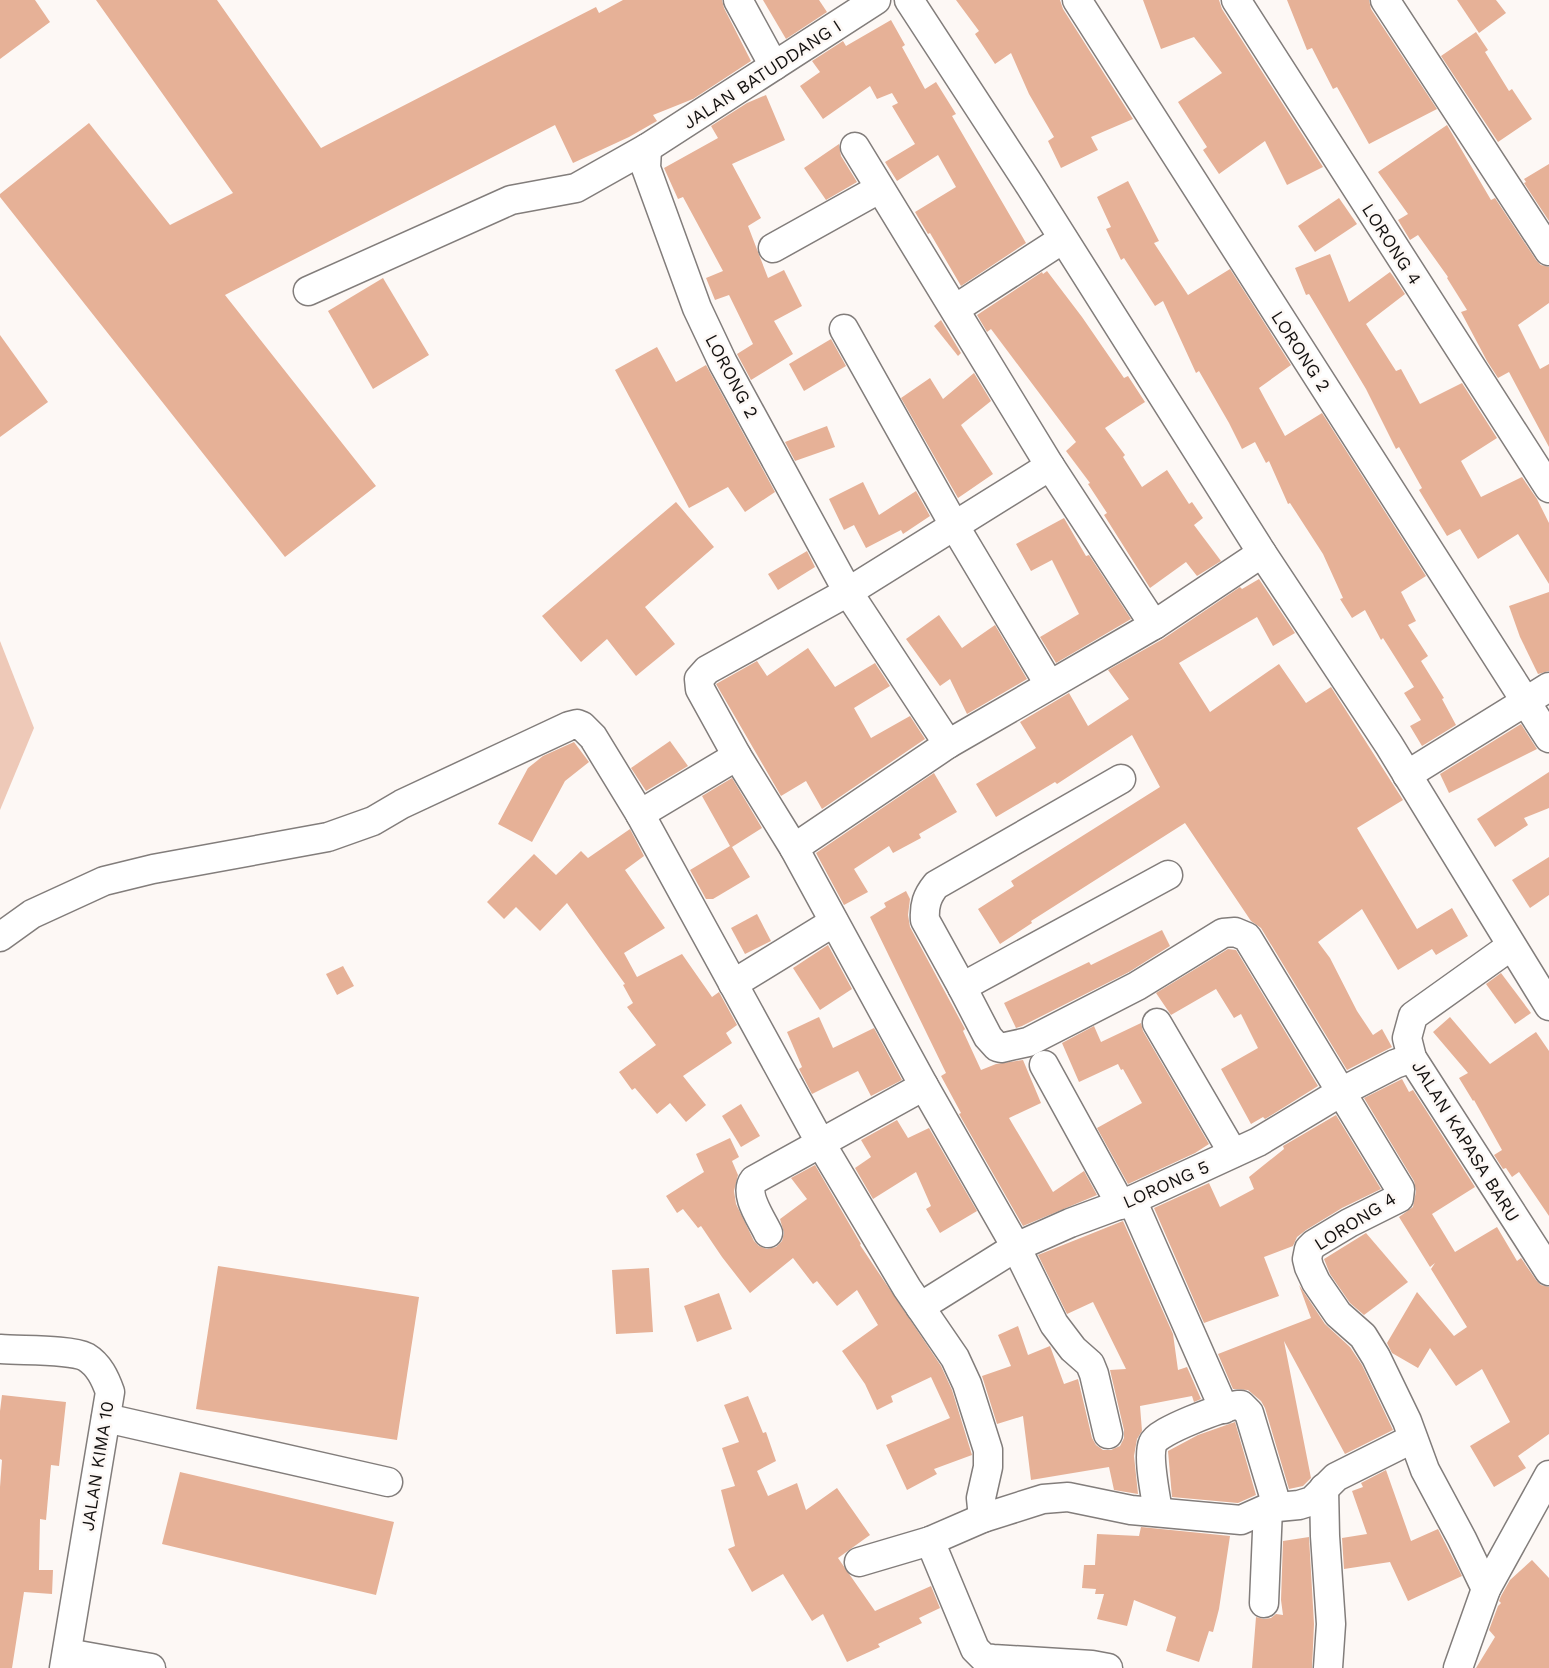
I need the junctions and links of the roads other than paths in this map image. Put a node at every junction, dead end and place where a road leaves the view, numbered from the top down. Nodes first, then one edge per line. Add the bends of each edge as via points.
1 (738, 0) edge
2 (876, 0) edge
3 (909, 0) edge
4 (1077, 0) edge
5 (1236, 0) edge
6 (1385, 0) edge
7 (774, 66) junction
8 (855, 147) dead end
9 (647, 148) junction
10 (879, 189) junction
11 (1063, 239) junction
12 (773, 248) dead end
13 (1549, 251) edge
14 (308, 291) dead end
15 (955, 309) junction
16 (844, 329) dead end
17 (1050, 466) junction
18 (1549, 488) edge
19 (954, 525) junction
20 (1262, 553) junction
21 (848, 592) junction
22 (1154, 624) junction
23 (1049, 684) junction
24 (1537, 694) edge
25 (1549, 738) edge
26 (948, 744) junction
27 (737, 756) junction
28 (1407, 775) junction
29 (1121, 779) dead end
30 (640, 814) junction
31 (794, 848) junction
32 (1168, 875) dead end
33 (834, 922) junction
34 (0, 937) edge
35 (1511, 946) junction
36 (733, 984) junction
37 (962, 987) junction
38 (1549, 1006) edge
39 (1156, 1023) dead end
40 (1412, 1058) junction
41 (1044, 1065) dead end
42 (924, 1086) junction
43 (1341, 1092) junction
44 (820, 1143) junction
45 (1233, 1154) junction
46 (1126, 1202) junction
47 (768, 1233) dead end
48 (1016, 1247) junction
49 (1549, 1271) edge
50 (920, 1307) junction
51 (0, 1349) edge
52 (1224, 1409) junction
53 (106, 1418) junction
54 (1108, 1434) dead end
55 (1412, 1439) junction
56 (1549, 1475) edge
57 (388, 1482) dead end
58 (1324, 1488) junction
59 (1272, 1507) junction
60 (1158, 1512) junction
61 (983, 1518) junction
62 (930, 1541) junction
63 (859, 1562) dead end
64 (1486, 1589) junction
65 (1264, 1603) dead end
66 (65, 1660) edge
67 (151, 1668) edge
68 (1108, 1668) edge
69 (1328, 1668) edge
70 (1458, 1668) edge

1 - 7 street
2 - 7 street, JALAN BATUDDANG I
3 - 11 street
4 - 24 street, LORONG 2
5 - 18 street, LORONG 4
6 - 13 street
7 - 9 street, JALAN BATUDDANG I
8 - 10 street
9 - 14 street, JALAN BATUDDANG I via 576,188 511,200
9 - 21 street, LORONG 2 via 646,168 697,308
10 - 12 street
10 - 15 street
11 - 15 street
11 - 20 street
15 - 17 street
16 - 19 street
17 - 19 street
17 - 22 street
19 - 21 street
19 - 23 street
20 - 22 street
20 - 28 street
21 - 26 street, LORONG 2
21 - 27 street via 701,675 700,689
22 - 23 street
23 - 26 street
24 - 25 street, LORONG 2
24 - 28 street
26 - 31 street
27 - 30 street
27 - 31 street
28 - 35 street
29 - 37 street via 936,885 927,896 925,920
30 - 34 street via 593,738 577,724 373,821 328,837 104,880 32,914
30 - 36 street
31 - 33 street
32 - 37 street
33 - 36 street
33 - 42 street
35 - 38 street
35 - 40 street, JALAN KAPASA BARU via 1413,1016 1407,1038
36 - 44 street
37 - 43 street, LORONG 4 via 988,1037 1001,1047 1028,1041 1137,987 1223,933 1235,932 1246,937
39 - 45 street
40 - 43 street, LORONG 5
40 - 49 street, JALAN KAPASA BARU
41 - 46 street
42 - 44 street
42 - 48 street
43 - 45 street, LORONG 5
43 - 55 street, LORONG 4 via 1401,1193 1399,1198 1314,1244 1307,1259 1338,1314 1368,1343
44 - 47 street via 762,1174 750,1185 749,1193
44 - 50 street
45 - 46 street, LORONG 5
46 - 48 street, LORONG 5
46 - 52 street
48 - 50 street, LORONG 5
48 - 54 street via 1054,1324 1090,1364
50 - 61 street via 955,1358 988,1450 981,1498
51 - 53 street, JALAN KIMA 10 via 84,1356 96,1365 110,1392
52 - 59 street via 1242,1405 1249,1413
52 - 60 street via 1170,1429 1153,1442 1150,1452
53 - 57 street
53 - 66 street, JALAN KIMA 10
55 - 58 street via 1350,1468
55 - 64 street, LORONG 4
56 - 64 street
58 - 59 street via 1307,1504
58 - 69 street via 1331,1624
59 - 60 street via 1241,1520
59 - 65 street
60 - 61 street via 1068,1497 1043,1500
61 - 62 street
62 - 63 street
62 - 68 street via 981,1655
64 - 70 street
66 - 67 street

